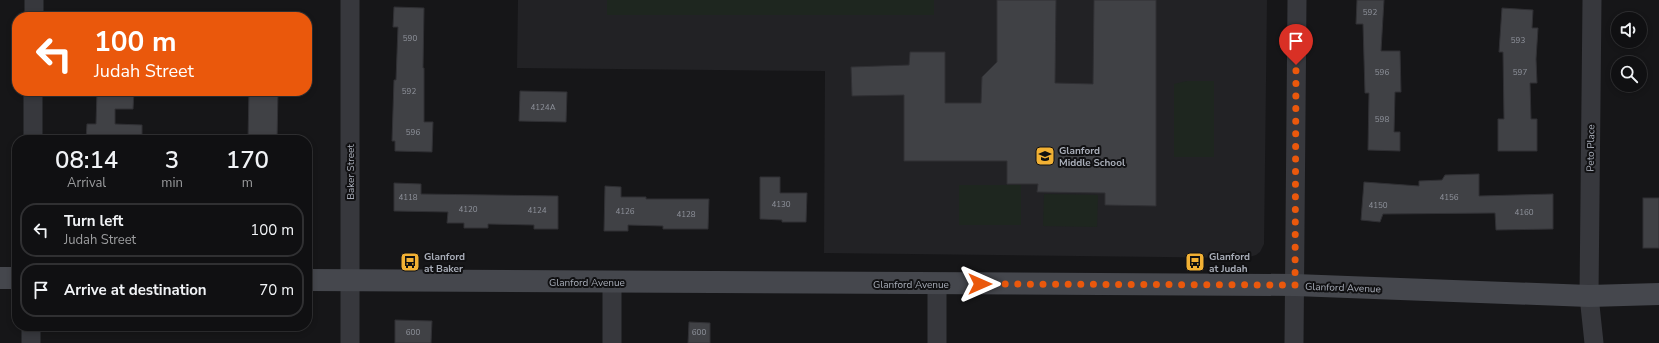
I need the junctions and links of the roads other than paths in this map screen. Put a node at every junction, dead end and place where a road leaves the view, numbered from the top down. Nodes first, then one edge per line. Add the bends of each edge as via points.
1 (34, 0) edge
2 (350, 0) edge
3 (1297, 0) edge
4 (1592, 0) edge
5 (34, 12) edge
6 (33, 96) edge
7 (33, 135) edge
8 (0, 278) edge
9 (12, 278) edge
10 (312, 280) edge
11 (350, 280) junction
12 (612, 282) junction
13 (937, 284) junction
14 (1295, 285) junction
15 (1659, 294) edge
16 (1589, 296) junction
17 (31, 331) edge
18 (31, 343) edge
19 (350, 343) edge
20 (612, 343) edge
21 (937, 343) edge
22 (1294, 343) edge
23 (1594, 343) edge

1 - 5 street
2 - 11 street, Baker Street
3 - 14 street
4 - 16 street, Peto Place
6 - 7 street
8 - 9 main road
10 - 11 main road, Glanford Avenue
11 - 12 main road, Glanford Avenue
11 - 19 street, Baker Street
12 - 13 main road, Glanford Avenue
12 - 20 street
13 - 14 main road, Glanford Avenue
13 - 21 street
14 - 16 main road, Glanford Avenue
14 - 22 street
15 - 16 main road, Glanford Avenue
16 - 23 street, Peto Place
17 - 18 street

